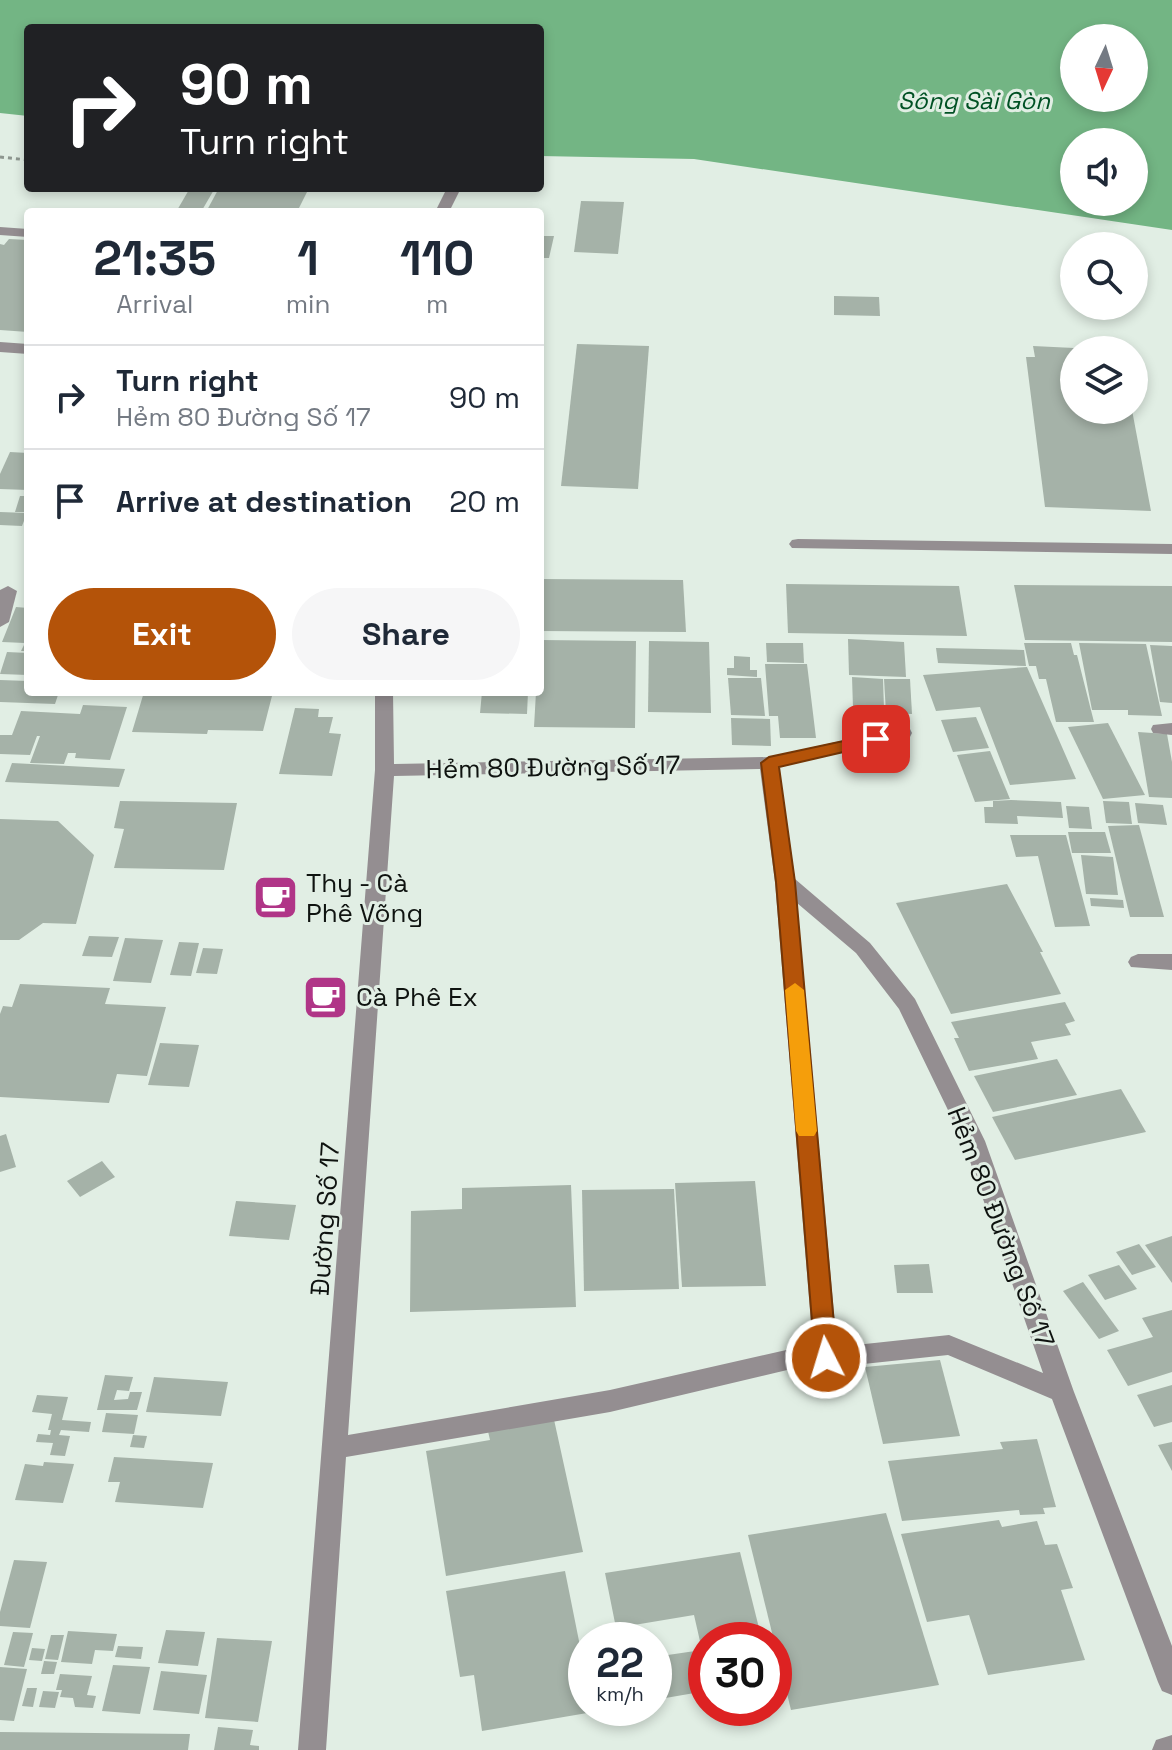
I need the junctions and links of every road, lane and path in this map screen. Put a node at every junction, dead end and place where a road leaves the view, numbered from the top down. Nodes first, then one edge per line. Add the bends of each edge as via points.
1 (0, 157) edge
2 (24, 160) edge
3 (0, 231) edge
4 (24, 233) edge
5 (0, 347) edge
6 (24, 349) edge
7 (798, 544) dead end
8 (1172, 549) edge
9 (4, 591) edge
10 (24, 592) edge
11 (0, 622) edge
12 (384, 696) edge
13 (903, 733) dead end
14 (769, 763) junction
15 (385, 770) junction
16 (785, 882) junction
17 (1138, 962) dead end
18 (1172, 962) edge
19 (826, 1358) junction
20 (1062, 1392) junction
21 (336, 1448) junction
22 (1172, 1682) edge
23 (1172, 1749) edge
24 (312, 1750) edge
25 (1166, 1750) edge

1 - 2 path
3 - 4 street
5 - 6 street
7 - 8 street
9 - 10 street
9 - 11 street
12 - 15 street, Đường Số 17
13 - 14 street, Hẻm 80 Đường Số 17
14 - 15 street, Hẻm 80 Đường Số 17
14 - 16 street
15 - 21 street, Đường Số 17
16 - 19 street
16 - 20 street, Hẻm 80 Đường Số 17 via 863,948 908,1005 974,1141
17 - 18 street
19 - 20 street, Hẻm 80 Đường Số 17 via 949,1345
19 - 21 street, Hẻm 80 Đường Số 17 via 804,1356 610,1401
20 - 22 street, Hẻm 80 Đường Số 17
21 - 24 street, Đường Số 17
23 - 25 street

